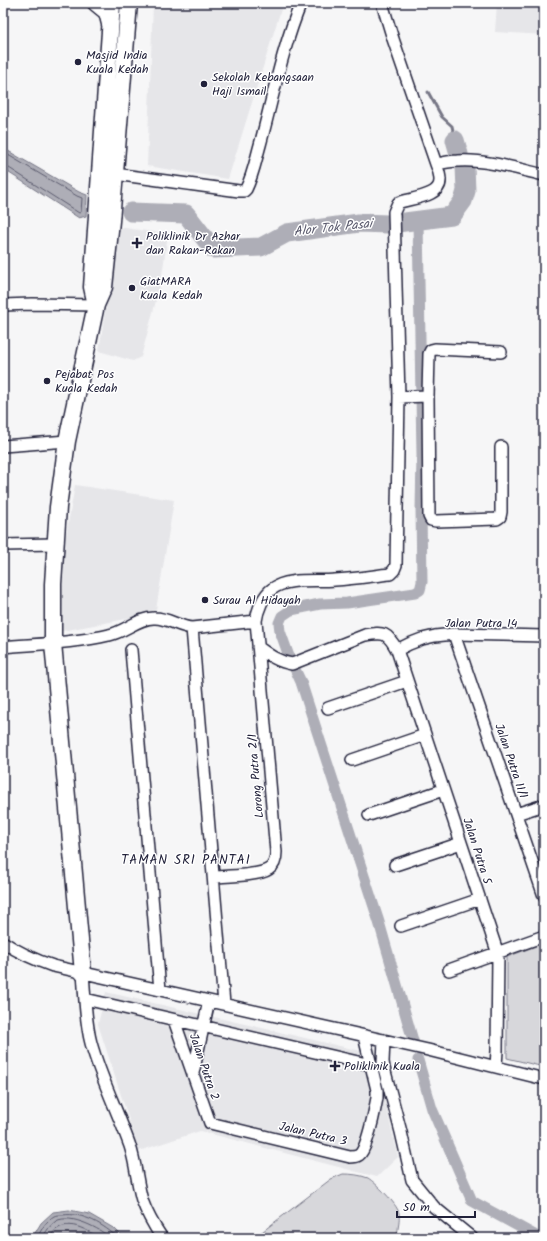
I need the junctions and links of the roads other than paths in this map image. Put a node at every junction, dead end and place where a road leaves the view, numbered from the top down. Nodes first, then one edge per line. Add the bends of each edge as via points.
1 (96, 3) edge
2 (112, 3) edge
3 (129, 3) edge
4 (301, 3) edge
5 (382, 3) edge
6 (110, 25) junction
7 (436, 164) junction
8 (116, 174) junction
9 (544, 175) edge
10 (3, 305) edge
11 (96, 305) junction
12 (501, 352) dead end
13 (423, 396) junction
14 (399, 397) junction
15 (67, 441) junction
16 (3, 446) edge
17 (501, 446) dead end
18 (55, 544) junction
19 (3, 545) edge
20 (256, 622) junction
21 (192, 628) junction
22 (454, 634) junction
23 (544, 636) edge
24 (53, 643) junction
25 (3, 647) edge
26 (258, 647) junction
27 (131, 650) dead end
28 (396, 650) junction
29 (407, 681) junction
30 (328, 708) dead end
31 (425, 735) junction
32 (352, 760) dead end
33 (443, 790) junction
34 (544, 805) edge
35 (516, 814) junction
36 (369, 815) dead end
37 (461, 844) junction
38 (394, 865) dead end
39 (540, 872) edge
40 (214, 877) junction
41 (544, 896) edge
42 (480, 899) junction
43 (401, 926) dead end
44 (544, 936) edge
45 (3, 942) edge
46 (498, 954) junction
47 (449, 970) dead end
48 (83, 973) junction
49 (160, 990) junction
50 (85, 999) junction
51 (209, 1001) junction
52 (224, 1004) junction
53 (174, 1020) junction
54 (204, 1026) junction
55 (364, 1036) junction
56 (384, 1040) junction
57 (371, 1064) junction
58 (496, 1066) junction
59 (193, 1073) junction
60 (544, 1080) edge
61 (210, 1123) joint
62 (162, 1238) edge
63 (472, 1238) edge

1 - 6 main road via 107,12
2 - 6 main road
3 - 8 main road
4 - 8 street via 285,47 244,191
5 - 7 street
6 - 11 main road via 92,287
7 - 9 street via 459,161 490,163
7 - 14 street via 440,180 437,189 430,194 398,203 395,209
8 - 11 main road via 104,287
10 - 11 street
11 - 15 main road
12 - 13 street via 432,350 429,354
13 - 14 street
13 - 17 street via 431,520 500,517
14 - 20 street via 397,536 394,570 390,574 292,582 279,586 267,594 257,613
15 - 16 street
15 - 18 main road
18 - 19 street
18 - 24 main road
20 - 21 street
20 - 26 street, Lorong Putra 2/1
21 - 24 street via 164,619 147,618 113,634
21 - 40 street
22 - 23 street, Jalan Putra 14
22 - 28 street, Jalan Putra 14 via 422,639
22 - 35 street, Jalan Putra 11/1
24 - 25 street
24 - 48 main road
26 - 28 street, Jalan Putra 5 via 277,660 292,664 364,635 383,634 390,638
26 - 40 street, Lorong Putra 2/1 via 276,859 269,870
27 - 49 street
28 - 29 street, Jalan Putra 5
29 - 30 street
29 - 31 street, Jalan Putra 5
31 - 32 street
31 - 33 street, Jalan Putra 5
33 - 36 street
33 - 37 street, Jalan Putra 5
34 - 35 street
35 - 39 street, Jalan Putra 11/1
37 - 38 street
37 - 42 street, Jalan Putra 5
39 - 41 street, Jalan Putra 11/1
40 - 52 street
42 - 43 street
42 - 46 street, Jalan Putra 5
44 - 46 street
45 - 48 street via 38,961
46 - 47 street
46 - 58 street, Jalan Putra 5
48 - 49 street
48 - 50 street
49 - 51 street
50 - 53 street
50 - 62 street via 91,1042 97,1062 131,1148 142,1200 148,1216
51 - 52 street
51 - 54 street
52 - 55 street
53 - 54 street
53 - 59 street, Jalan Putra 2
54 - 57 street
54 - 59 street
55 - 56 street
55 - 57 street, Jalan Putra 3
56 - 58 street
56 - 63 street via 384,1068 412,1180 434,1206
57 - 61 street, Jalan Putra 3 via 377,1098 365,1146 360,1155 355,1157
58 - 60 street
59 - 61 street, Jalan Putra 2

